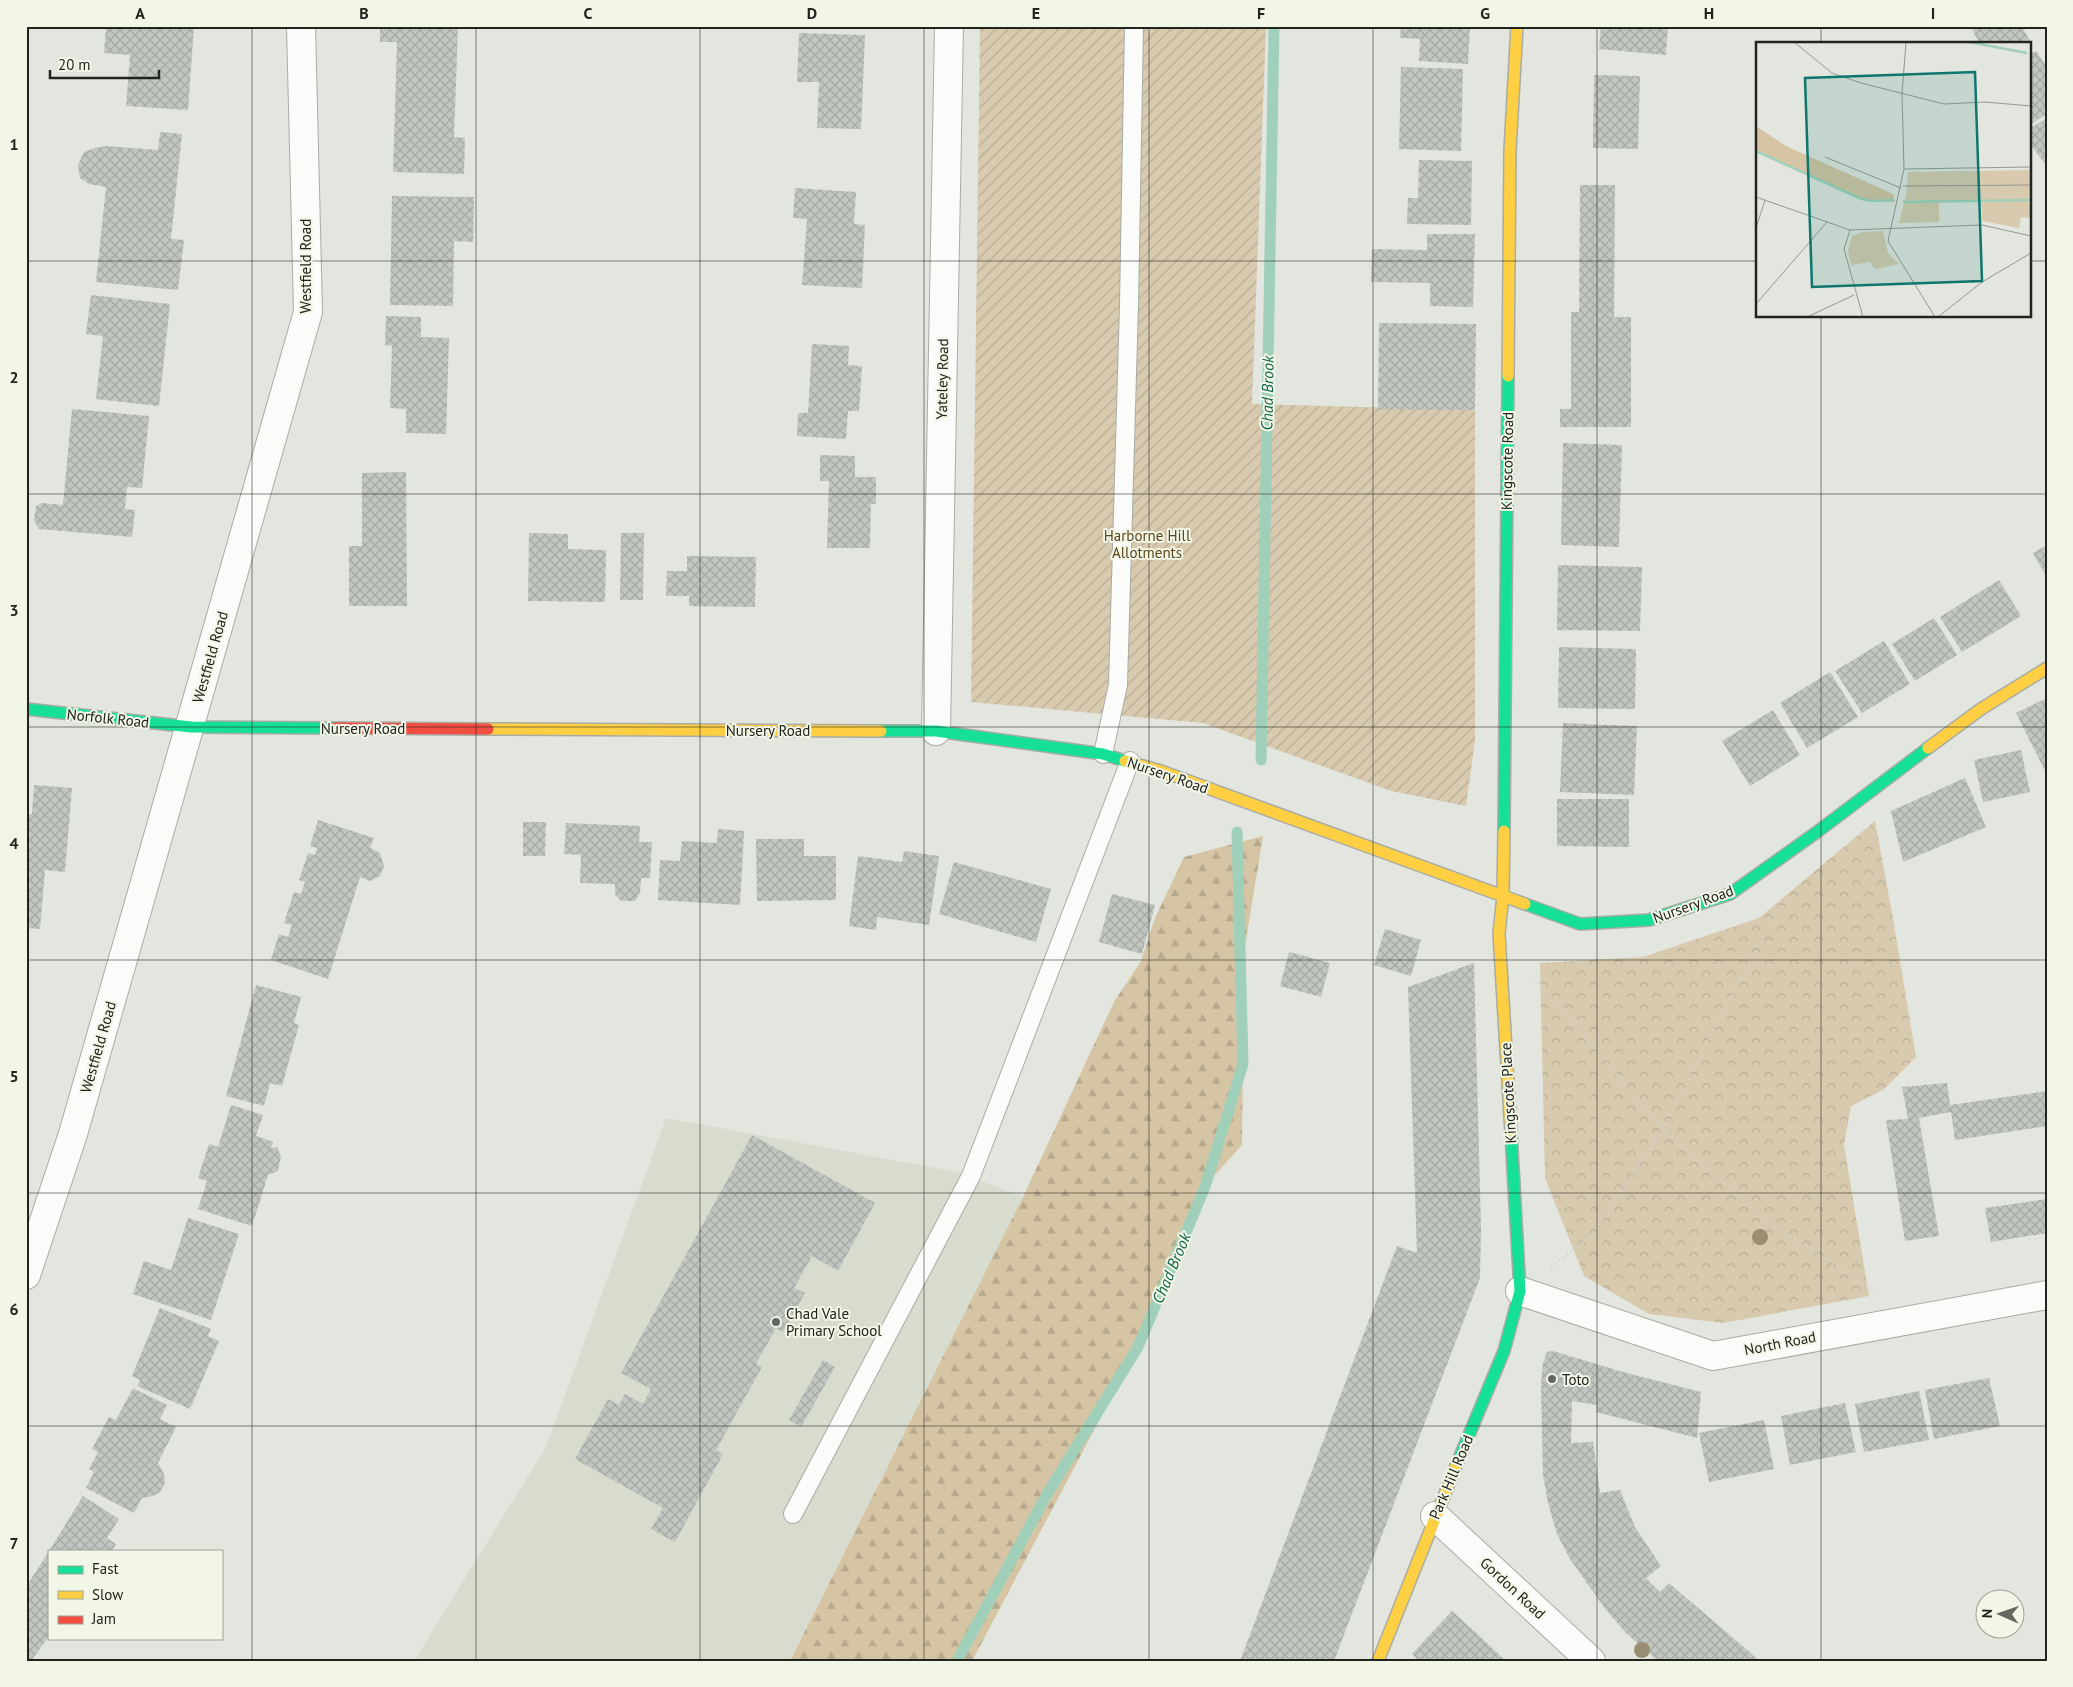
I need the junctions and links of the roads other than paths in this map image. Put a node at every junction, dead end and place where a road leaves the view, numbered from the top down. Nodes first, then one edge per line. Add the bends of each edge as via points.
1 (301, 26) edge
2 (949, 26) edge
3 (1134, 26) edge
4 (1517, 26) edge
5 (2047, 668) edge
6 (26, 710) edge
7 (190, 727) junction
8 (936, 731) junction
9 (1103, 754) junction
10 (1130, 761) junction
11 (1502, 896) junction
12 (26, 1275) edge
13 (1520, 1291) junction
14 (2047, 1295) edge
15 (793, 1514) dead end
16 (1435, 1516) junction
17 (1378, 1661) edge
18 (1591, 1661) edge

1 - 7 street, Westfield Road via 308,312
2 - 8 street, Yateley Road
3 - 9 lane via 1118,685
4 - 11 main road, Kingscote Road via 1510,151
5 - 11 main road, Nursery Road via 1981,709 1730,894 1649,920 1580,924
6 - 7 main road, Norfolk Road
7 - 8 main road, Nursery Road
7 - 12 street, Westfield Road via 73,1134
8 - 9 main road, Nursery Road
9 - 10 main road, Nursery Road
10 - 11 main road, Nursery Road
10 - 15 lane via 971,1176
11 - 13 main road, Kingscote Place via 1499,933
13 - 14 street, North Road via 1713,1356
13 - 16 main road, Park Hill Road via 1504,1350
16 - 17 main road, Park Hill Road
16 - 18 street, Gordon Road

